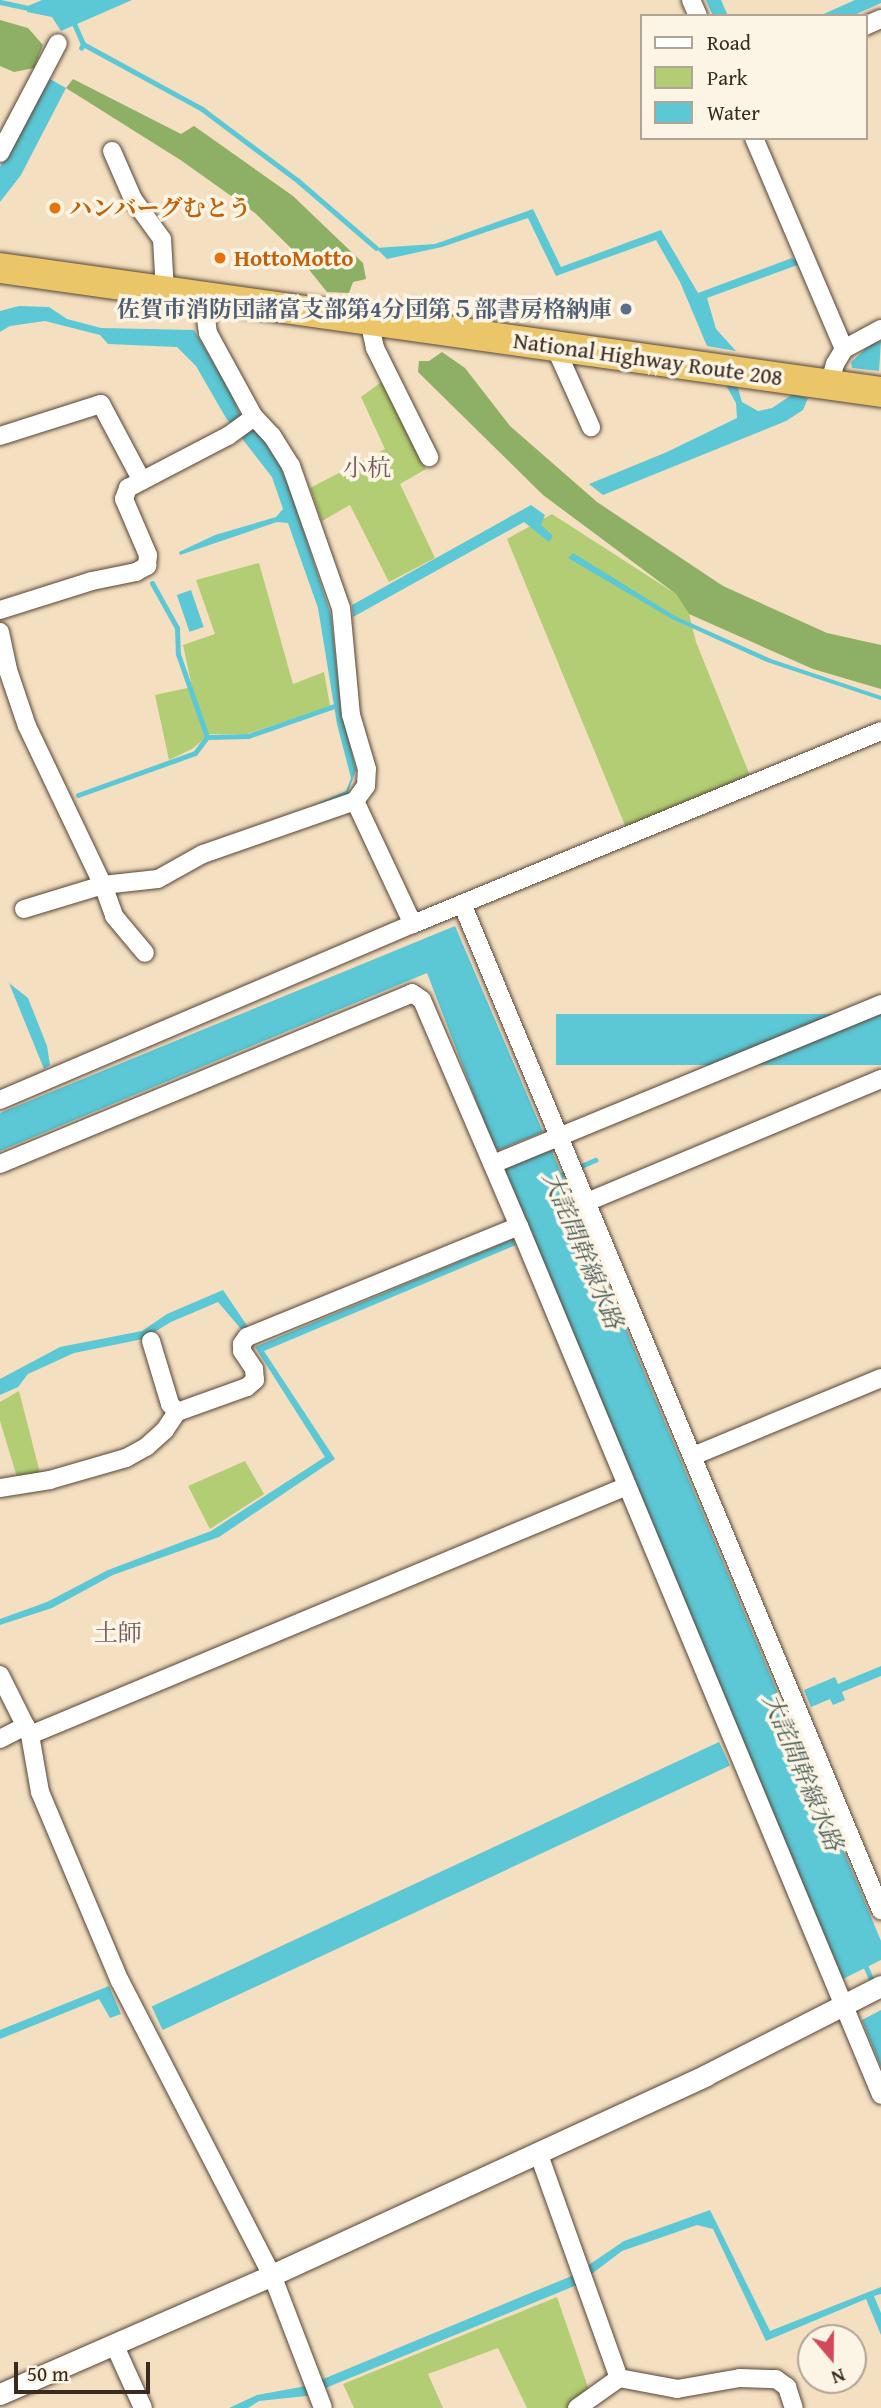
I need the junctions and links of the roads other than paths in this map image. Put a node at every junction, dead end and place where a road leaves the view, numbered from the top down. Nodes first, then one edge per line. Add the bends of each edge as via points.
1 (58, 43) dead end
2 (755, 140) edge
3 (112, 151) dead end
4 (0, 153) edge
5 (0, 268) edge
6 (164, 291) junction
7 (203, 296) junction
8 (374, 320) junction
9 (881, 329) edge
10 (561, 347) junction
11 (844, 349) junction
12 (829, 385) junction
13 (881, 392) edge
14 (254, 417) junction
15 (591, 427) dead end
16 (0, 436) edge
17 (429, 457) dead end
18 (142, 481) junction
19 (0, 610) edge
20 (0, 632) edge
21 (881, 731) edge
22 (355, 801) junction
23 (103, 885) junction
24 (463, 906) junction
25 (24, 909) dead end
26 (413, 924) junction
27 (145, 953) dead end
28 (881, 1004) edge
29 (881, 1079) edge
30 (0, 1100) edge
31 (560, 1138) junction
32 (0, 1164) edge
33 (493, 1164) junction
34 (587, 1202) junction
35 (519, 1226) junction
36 (151, 1341) dead end
37 (881, 1378) edge
38 (177, 1412) junction
39 (693, 1456) junction
40 (627, 1486) junction
41 (0, 1488) edge
42 (0, 1675) edge
43 (28, 1731) junction
44 (0, 1739) edge
45 (881, 1910) edge
46 (872, 1991) edge
47 (843, 2005) junction
48 (881, 2095) edge
49 (538, 2152) junction
50 (272, 2275) junction
51 (114, 2344) junction
52 (619, 2378) junction
53 (0, 2394) edge
54 (321, 2402) edge
55 (143, 2408) edge
56 (577, 2408) edge
57 (794, 2408) edge

1 - 4 street
2 - 11 street
3 - 6 street via 132,198 162,239
5 - 6 highway, National Highway Route 208
6 - 7 highway, National Highway Route 208
7 - 8 highway, National Highway Route 208
7 - 14 street via 208,333
8 - 10 highway, National Highway Route 208
8 - 17 street via 375,348
9 - 11 street
10 - 12 highway, National Highway Route 208
10 - 15 street via 560,358
11 - 12 street
12 - 13 highway, National Highway Route 208
14 - 18 street via 228,436
14 - 22 street via 291,466 341,608 351,715 367,769 366,786
16 - 18 street via 101,404
18 - 19 street via 128,488 124,499 148,555 147,566
20 - 23 street via 27,726
21 - 24 street
22 - 23 street via 203,854 158,879
22 - 26 street
23 - 25 street
23 - 27 street via 114,916
24 - 26 street
24 - 31 street
26 - 30 street
28 - 31 street
29 - 34 street
31 - 33 street
31 - 34 street
32 - 33 street via 412,993 422,1000
33 - 35 street
34 - 39 street
35 - 38 street via 247,1338 242,1351 254,1369 255,1380
35 - 40 street
36 - 38 street via 170,1404
37 - 39 street
38 - 41 street via 165,1430 126,1458 50,1480
39 - 45 street
40 - 43 street
40 - 47 street
42 - 43 street
43 - 44 street
43 - 50 street via 40,1792 120,1980
46 - 47 street
47 - 48 street
47 - 49 street via 706,2075
49 - 50 street
49 - 52 street
50 - 51 street
50 - 54 street
51 - 53 street
51 - 55 street
52 - 56 street
52 - 57 street via 677,2389 740,2378 776,2379 787,2387

